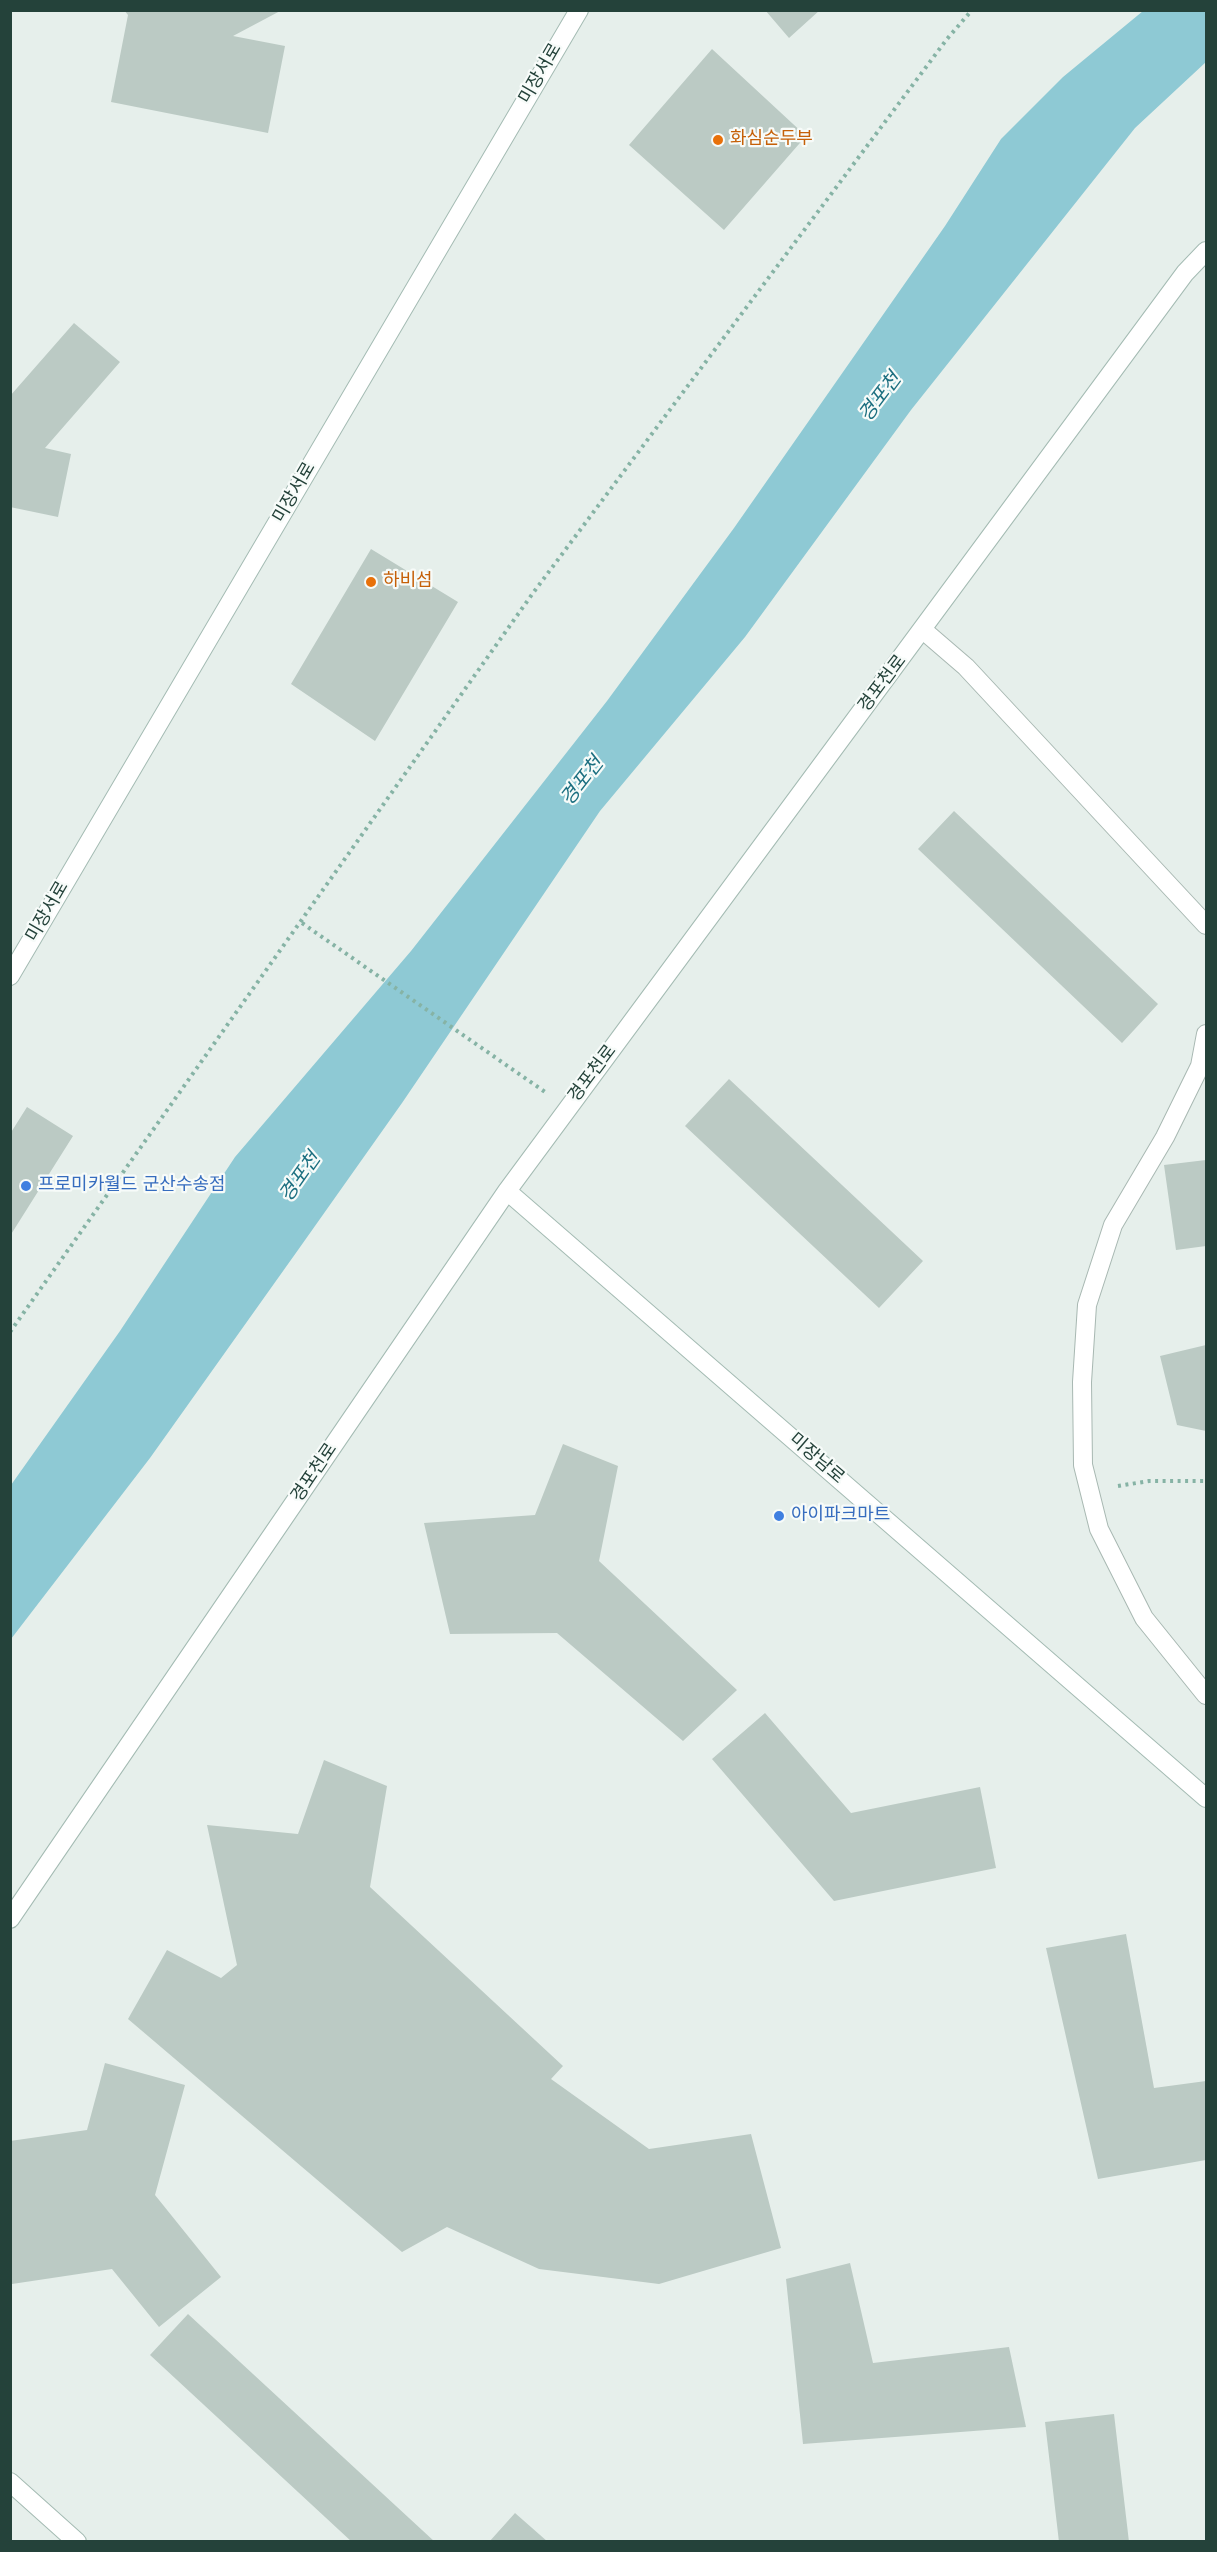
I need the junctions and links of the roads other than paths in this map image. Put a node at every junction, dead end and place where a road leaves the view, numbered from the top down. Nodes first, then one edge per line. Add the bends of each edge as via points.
1 (579, 10) edge
2 (1206, 251) edge
3 (923, 630) junction
4 (1200, 904) edge
5 (1206, 925) edge
6 (10, 976) edge
7 (1206, 1034) edge
8 (507, 1191) junction
9 (1206, 1695) edge
10 (1206, 1798) edge
11 (10, 1919) edge
12 (10, 2482) edge
13 (77, 2541) edge

1 - 6 street, 미장서로
2 - 3 street, 경포천로 via 1178,283
3 - 4 street via 966,667
3 - 8 street, 경포천로
4 - 5 street
7 - 9 street via 1200,1066 1165,1137 1113,1225 1087,1305 1082,1382 1083,1465 1099,1529 1144,1618
8 - 10 street, 미장남로
8 - 11 street, 경포천로
12 - 13 street

